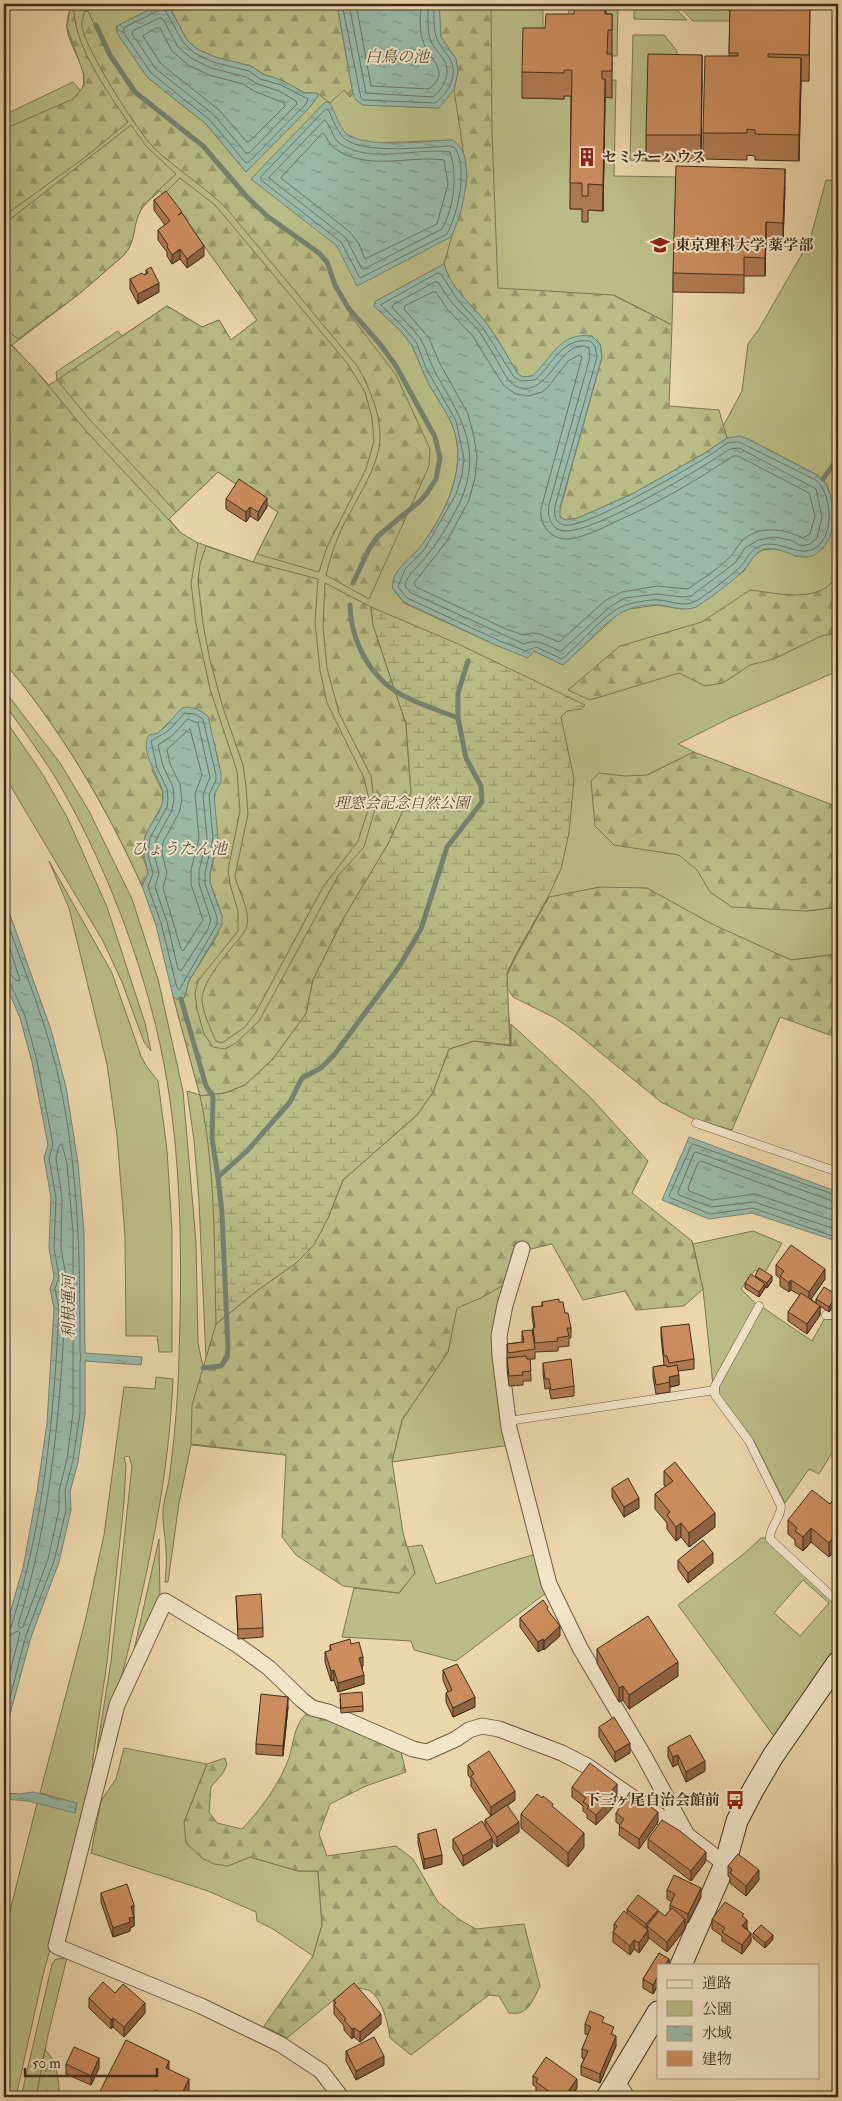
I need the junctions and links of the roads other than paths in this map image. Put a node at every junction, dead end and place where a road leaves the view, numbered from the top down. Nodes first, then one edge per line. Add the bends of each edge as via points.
1 (696, 1123) dead end
2 (838, 1172) edge
3 (522, 1249) dead end
4 (758, 1306) dead end
5 (838, 1314) edge
6 (826, 1315) dead end
7 (714, 1390) junction
8 (508, 1421) junction
9 (838, 1602) edge
10 (835, 1673) edge
11 (687, 1835) junction
12 (725, 1864) junction
13 (681, 1964) edge
14 (657, 2014) edge
15 (617, 2092) edge
16 (341, 2097) edge

1 - 2 lane
3 - 8 street via 505,1305 500,1336
4 - 7 lane
5 - 6 lane
7 - 8 lane
7 - 9 lane via 749,1441 781,1506 780,1517 770,1532 770,1539
8 - 11 street via 549,1584 580,1648
10 - 12 street via 773,1756 753,1790 737,1821
11 - 12 street
11 - 16 street via 587,1766 499,1729 482,1726 427,1752 412,1749 312,1708 269,1668 165,1601 118,1705 56,1946 201,2006 280,2044 322,2071
12 - 13 street
14 - 15 street

